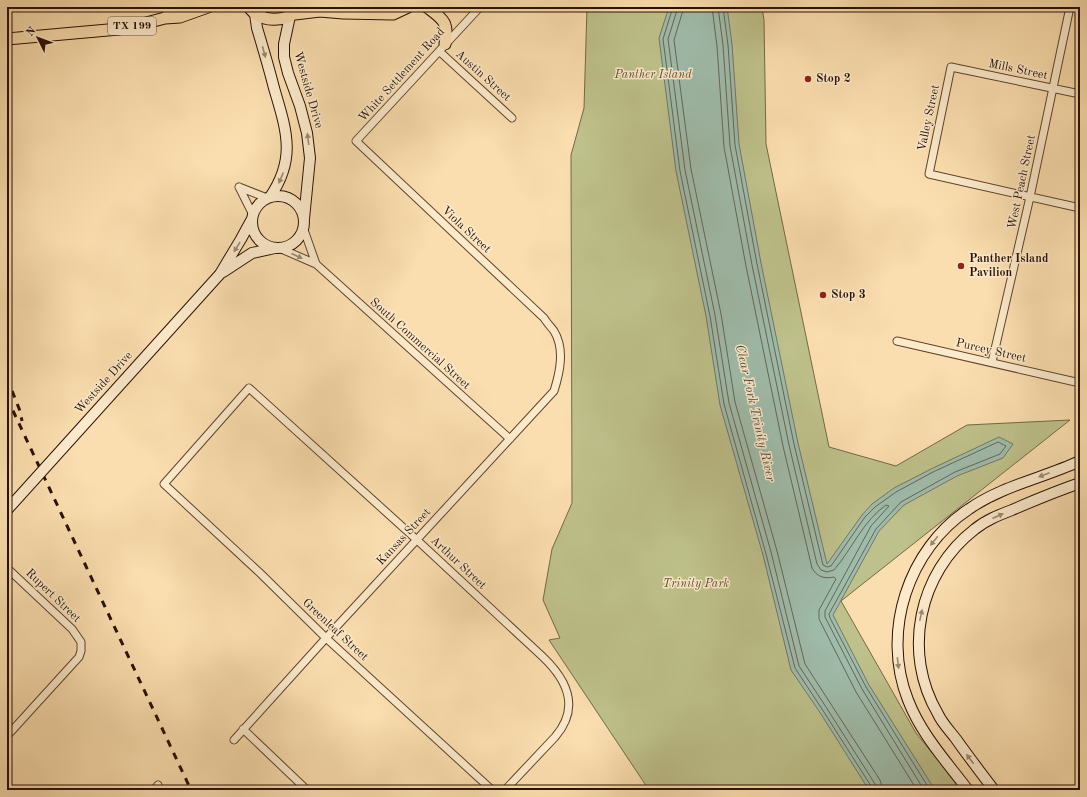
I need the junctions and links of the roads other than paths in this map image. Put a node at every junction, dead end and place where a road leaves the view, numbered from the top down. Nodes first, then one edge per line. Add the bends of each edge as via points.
1 (178, 7) edge
2 (208, 7) edge
3 (408, 7) edge
4 (427, 7) edge
5 (480, 7) edge
6 (1070, 7) edge
7 (249, 9) edge
8 (295, 12) edge
9 (166, 18) junction
10 (7, 39) edge
11 (442, 47) junction
12 (951, 67) joint
13 (1052, 88) junction
14 (1080, 94) edge
15 (512, 118) dead end
16 (356, 141) joint
17 (268, 197) junction
18 (1030, 198) junction
19 (1080, 208) edge
20 (252, 217) junction
21 (304, 223) junction
22 (277, 248) junction
23 (316, 264) junction
24 (220, 274) junction
25 (557, 338) joint
26 (897, 341) dead end
27 (992, 362) junction
28 (1080, 383) edge
29 (510, 439) junction
30 (1079, 460) edge
31 (1080, 483) edge
32 (164, 484) joint
33 (7, 510) edge
34 (417, 540) junction
35 (7, 568) edge
36 (326, 638) junction
37 (243, 730) junction
38 (7, 736) edge
39 (234, 740) dead end
40 (307, 790) edge
41 (492, 790) edge
42 (505, 790) edge
43 (968, 790) edge
44 (994, 790) edge

1 - 9 main road
2 - 9 main road via 180,17
3 - 8 main road via 393,14
4 - 11 main road via 445,23 447,33
5 - 11 street, White Settlement Road
6 - 13 street, West Peach Street
7 - 8 main road via 270,19 280,19
7 -> 17 main road via 257,28 287,137 281,179
21 -> 8 main road, Westside Drive via 310,158 307,133 284,58 284,44
9 - 10 main road, TX 199 via 98,32
11 - 15 street, Austin Street
11 - 16 street, White Settlement Road
12 - 13 street, Mills Street
12 - 18 street, Valley Street via 929,174
13 - 14 street, Mills Street
13 - 18 street, West Peach Street
16 - 25 street, Viola Street via 544,318
17 - 20 main road via 255,208
17 - 20 street via 239,187
17 - 21 main road via 285,196 292,200 302,213
18 - 19 street
18 - 27 street, West Peach Street
20 - 22 main road via 256,238
20 -> 24 main road, Westside Drive
21 - 22 main road via 295,242
21 - 23 street, South Commercial Street
22 -> 23 street, South Commercial Street
22 - 24 main road, Westside Drive via 252,253
23 - 29 street, South Commercial Street
24 - 33 main road, Westside Drive, bridge
25 - 29 street, Kansas Street via 561,371 554,391
26 - 27 street, Purcey Street
27 - 28 street, Purcey Street
29 - 34 street, Kansas Street
30 -> 43 main road via 969,508 929,547 905,595 897,628 900,676 904,690 928,738
44 -> 31 main road via 938,715 929,694 918,656 921,615 936,574 952,550 975,529 992,519
32 - 34 street, Arthur Street via 249,388
32 - 36 street, Greenleaf Street
34 - 36 street, Kansas Street
34 - 42 street, Arthur Street via 551,665 570,699 562,730
35 - 38 street, Rupert Street via 72,629 80,642 81,651 79,657
36 - 37 street, Kansas Street
36 - 41 street, Greenleaf Street
37 - 39 street, Kansas Street
37 - 40 street

